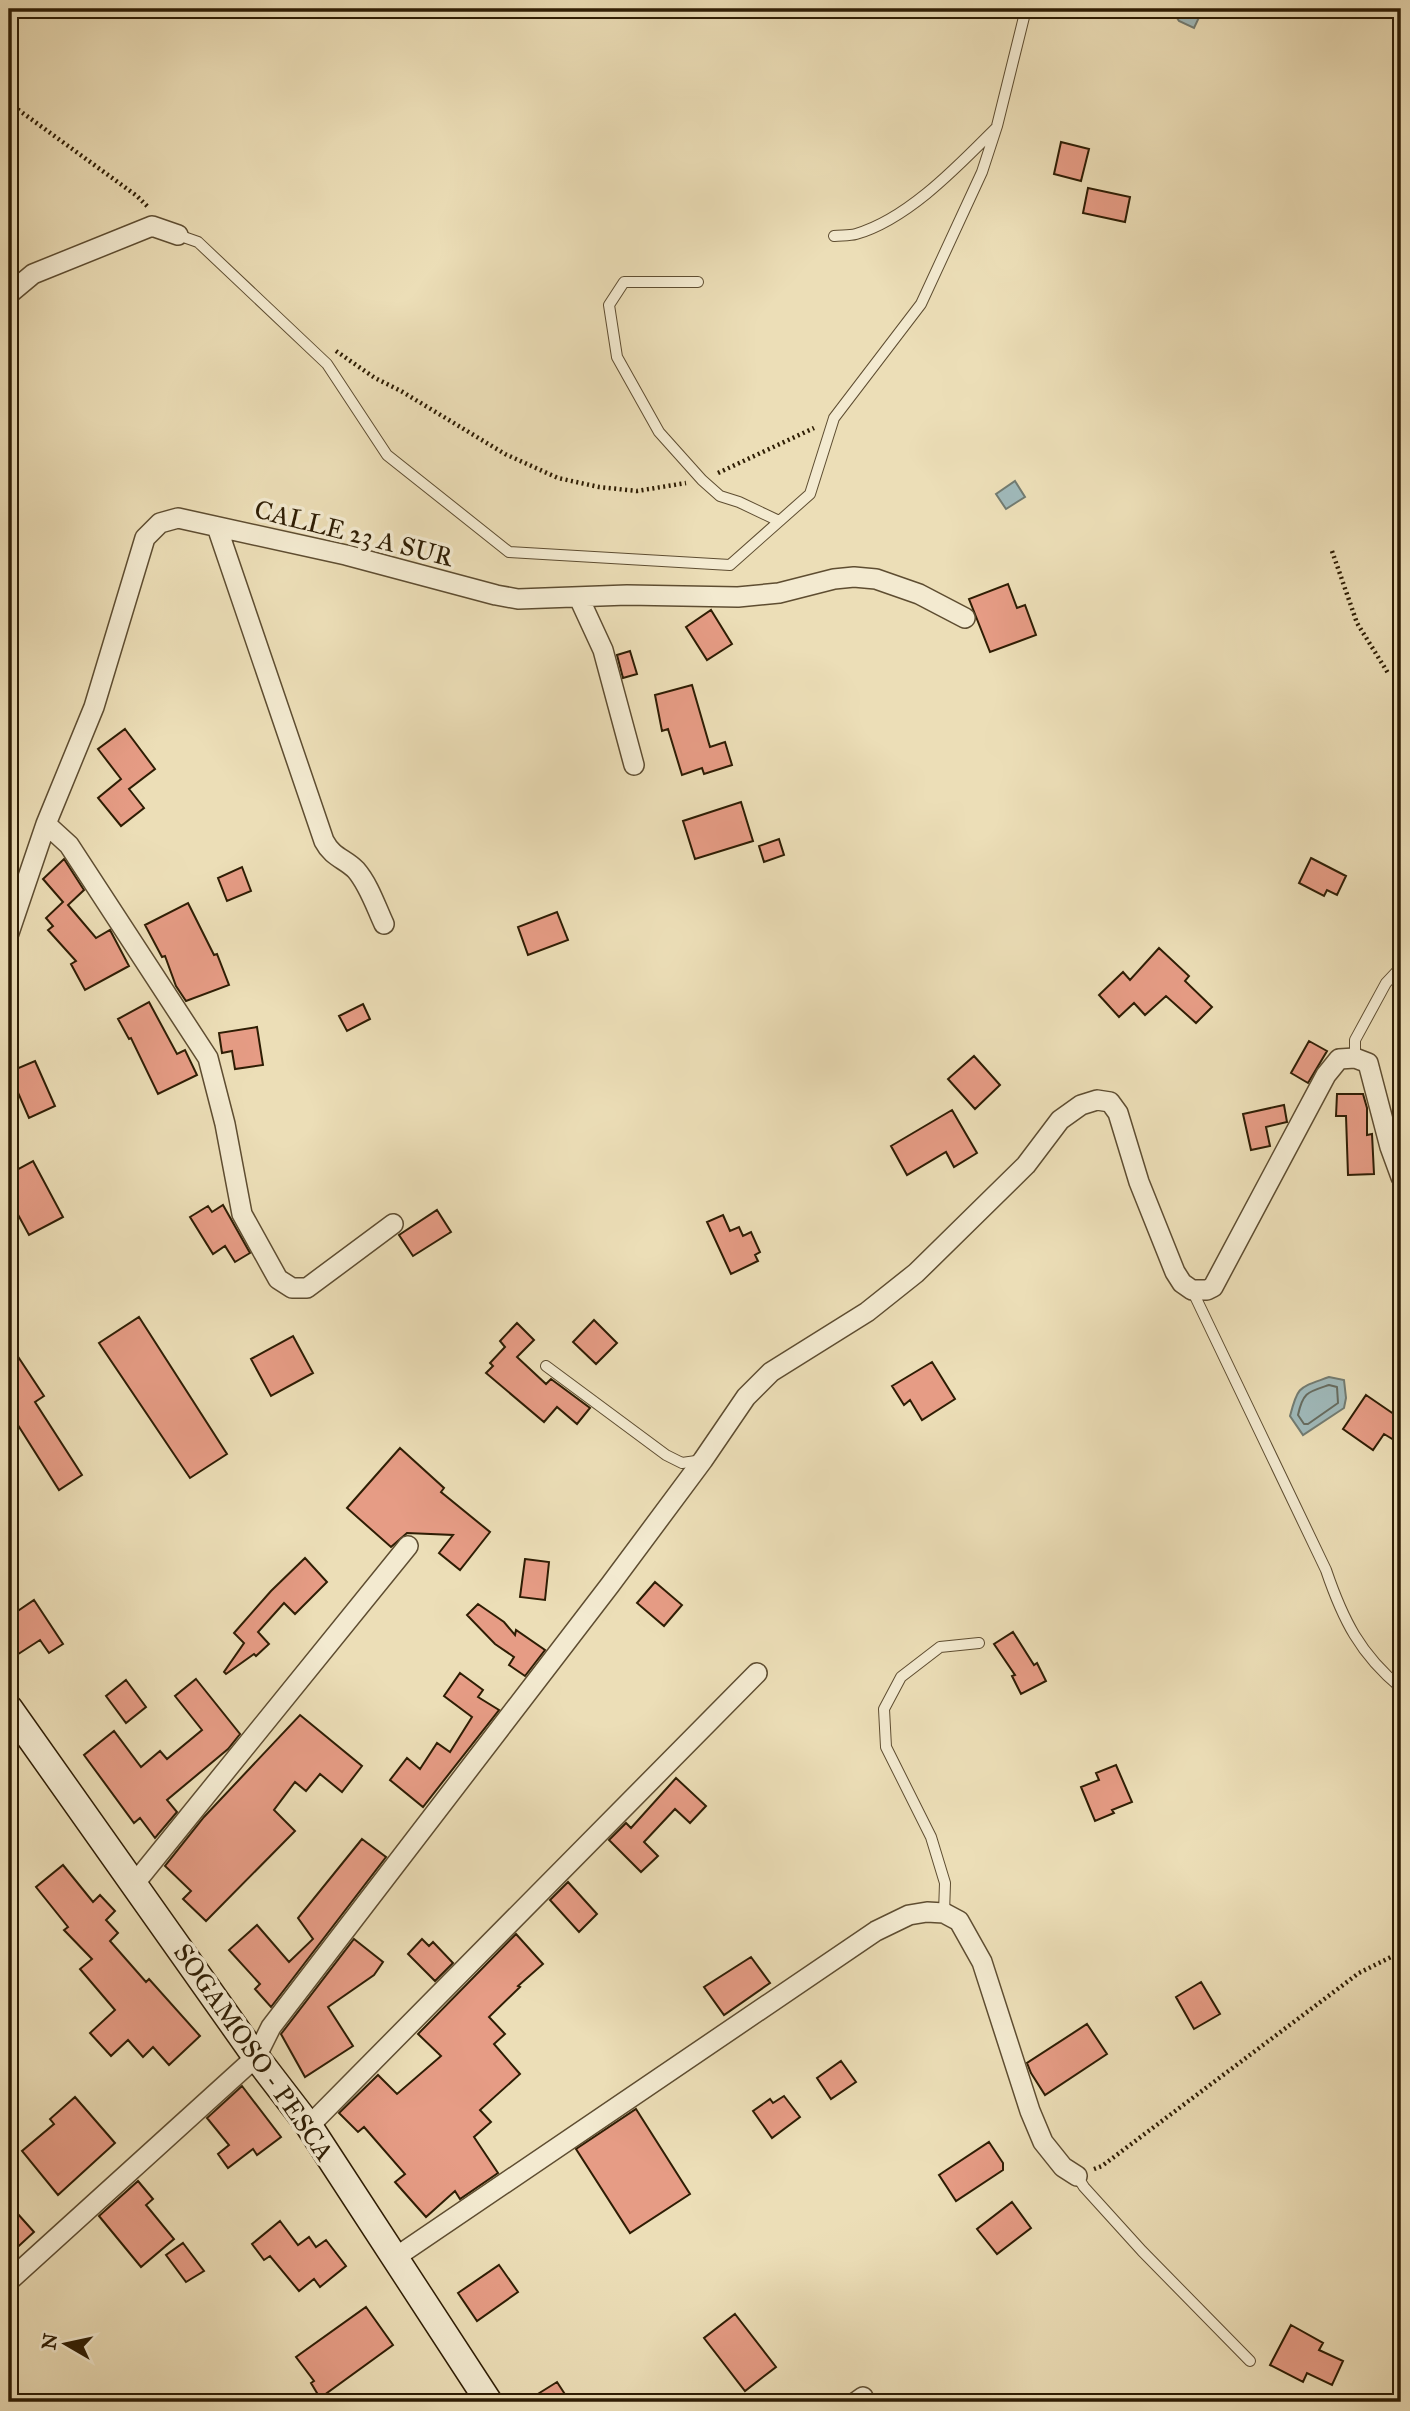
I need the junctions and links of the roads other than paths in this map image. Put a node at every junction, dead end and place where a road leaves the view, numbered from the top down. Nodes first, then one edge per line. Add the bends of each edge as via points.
1 (1023, 9) edge
2 (997, 126) junction
3 (178, 235) joint
4 (834, 236) dead end
5 (698, 282) dead end
6 (9, 294) edge
7 (779, 521) junction
8 (217, 527) junction
9 (579, 598) junction
10 (965, 618) dead end
11 (1401, 678) edge
12 (1401, 732) edge
13 (634, 765) dead end
14 (46, 824) junction
15 (384, 924) dead end
16 (9, 933) edge
17 (1401, 967) edge
18 (1355, 1058) junction
19 (1401, 1177) edge
20 (393, 1224) dead end
21 (1192, 1290) junction
22 (546, 1366) dead end
23 (703, 1460) junction
24 (408, 1546) dead end
25 (979, 1643) dead end
26 (758, 1673) dead end
27 (1401, 1688) edge
28 (9, 1708) edge
29 (135, 1883) junction
30 (944, 1913) junction
31 (256, 2057) junction
32 (309, 2126) junction
33 (1077, 2176) joint
34 (396, 2257) junction
35 (9, 2281) edge
36 (1250, 2361) dead end
37 (489, 2402) edge

1 - 2 lane
2 - 4 lane via 948,176 894,216 855,234
2 - 7 lane via 982,172 921,304 834,418 810,494
3 - 6 street via 152,226 33,274
3 - 7 lane via 198,242 327,364 387,455 509,552 730,565
5 - 7 lane via 624,282 609,305 617,357 659,432 702,480 720,496
8 - 9 street, CALLE 23 A SUR via 496,595
8 - 14 street, CALLE 23 A SUR via 178,518 160,523 145,538 94,707
8 - 15 street via 324,841 333,855 358,873
9 - 10 street, CALLE 23 A SUR via 738,597 855,577 919,594
9 - 13 street via 603,650
11 - 12 lane
14 - 16 street, CALLE 23 A SUR
14 - 20 street via 69,845 208,1058 242,1214 278,1279 292,1288 307,1289
17 - 18 lane via 1386,983 1356,1040
18 - 19 street via 1368,1063
18 - 21 street via 1339,1059 1326,1076 1213,1287
21 - 23 street via 1182,1283 1164,1248 1118,1113 1110,1102 1082,1105 1060,1120 1026,1165 916,1273 867,1312 771,1372 746,1397
21 - 27 lane via 1355,1639
22 - 23 lane via 666,1455 682,1463
23 - 31 street via 271,2027
24 - 29 street
25 - 30 lane via 940,1647 901,1677 884,1709 886,1747 931,1837 945,1883
26 - 32 street
28 - 29 main road, SOGAMOSO - PESCA
29 - 31 main road, SOGAMOSO - PESCA
30 - 33 street via 959,1921 982,1962 1043,2142
30 - 34 street via 909,1915 876,1931
31 - 32 main road, SOGAMOSO - PESCA
31 - 35 street
32 - 34 main road, SOGAMOSO - PESCA
33 - 36 lane via 1142,2251
34 - 37 main road, SOGAMOSO - PESCA

